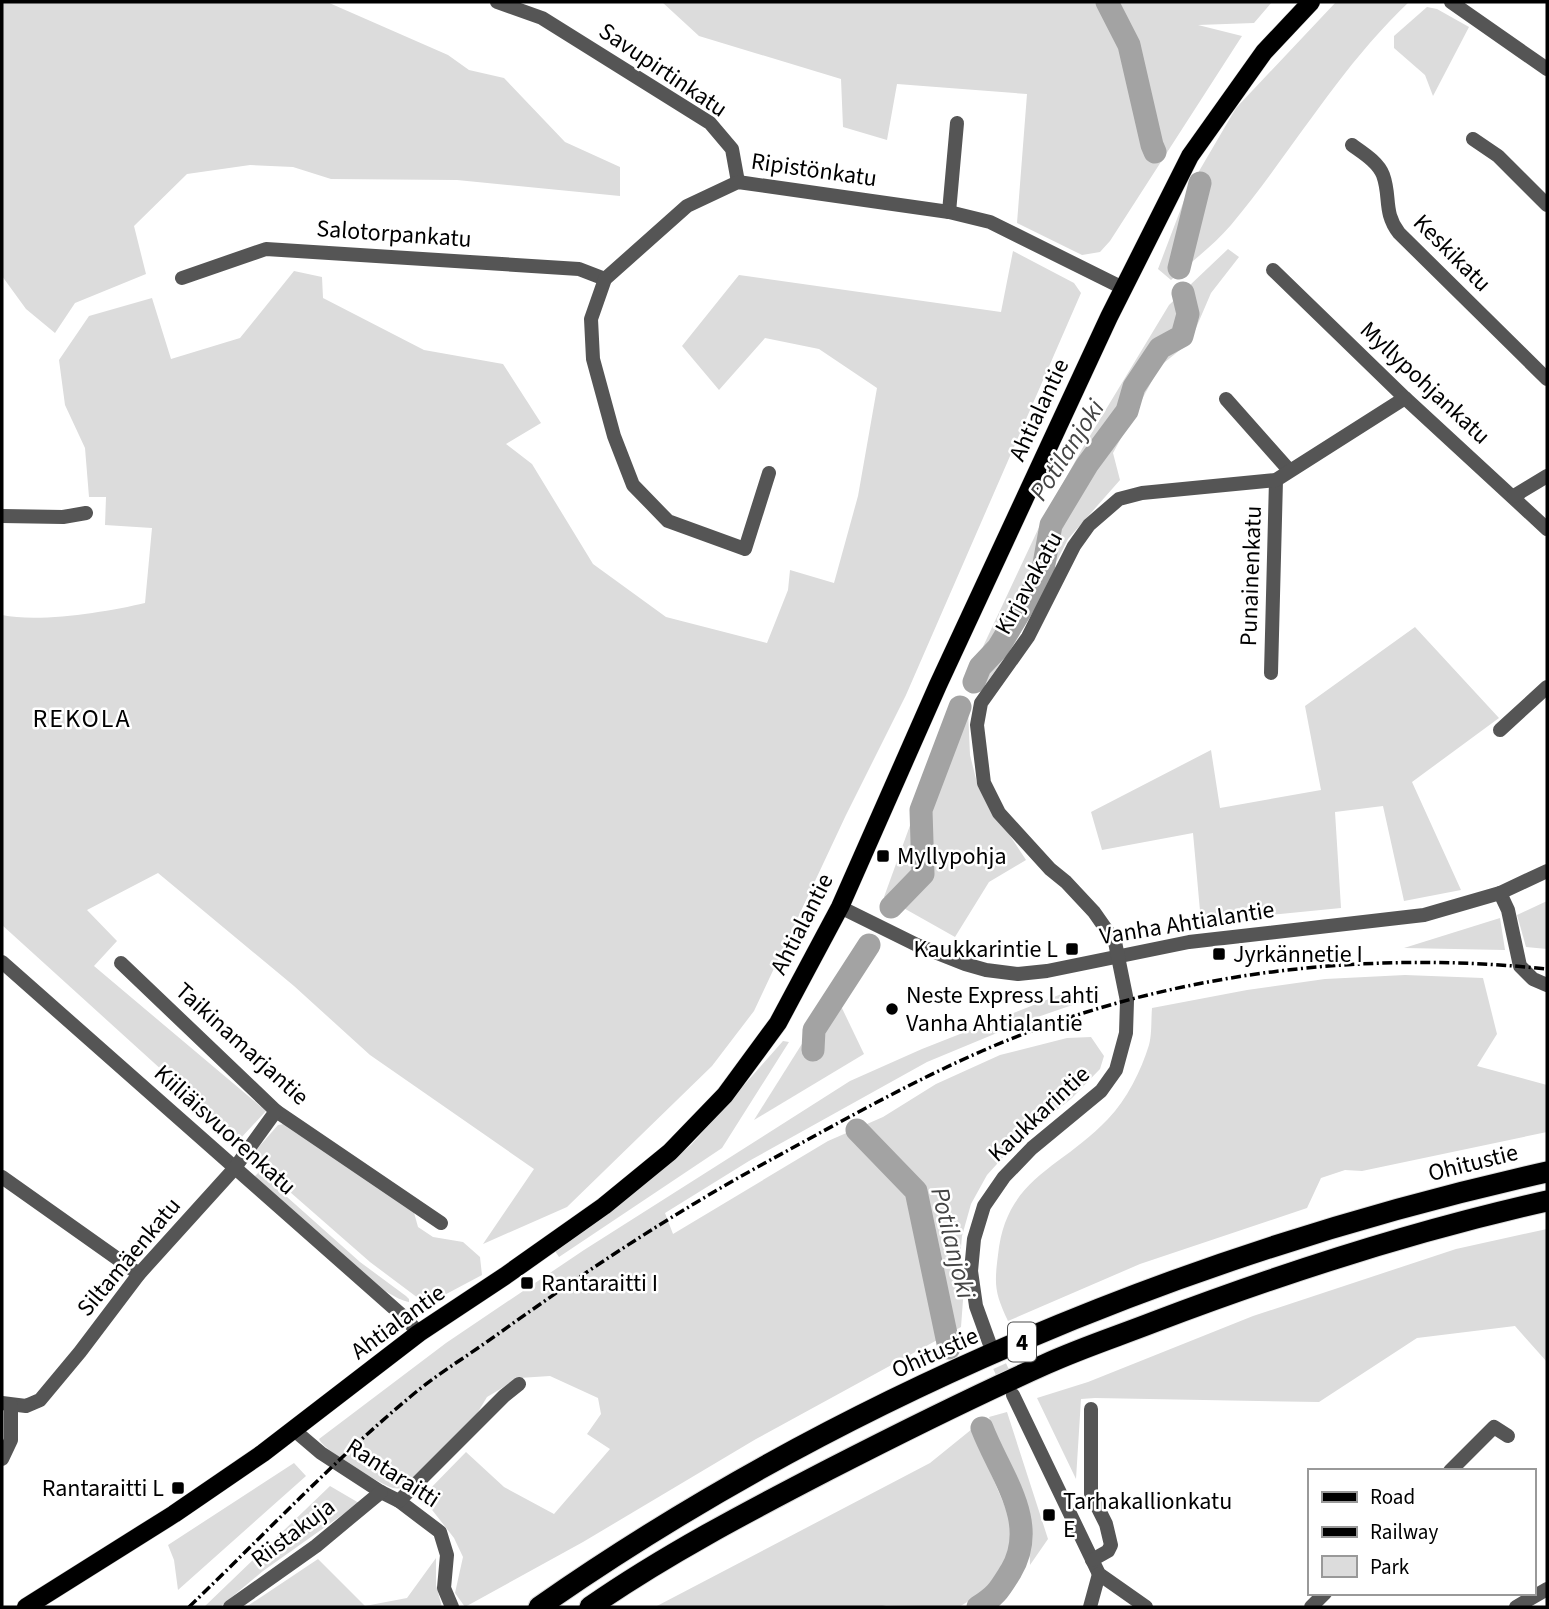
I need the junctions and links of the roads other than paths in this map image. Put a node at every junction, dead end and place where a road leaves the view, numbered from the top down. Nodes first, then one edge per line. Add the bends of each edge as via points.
1 (497, 2) edge
2 (1311, 2) edge
3 (1451, 2) edge
4 (1547, 69) edge
5 (957, 123) dead end
6 (1472, 139) dead end
7 (1352, 145) dead end
8 (738, 182) junction
9 (1547, 205) edge
10 (949, 212) junction
11 (1273, 270) dead end
12 (182, 278) dead end
13 (605, 279) junction
14 (1123, 288) junction
15 (1547, 379) edge
16 (1405, 398) junction
17 (1226, 399) dead end
18 (1289, 470) junction
19 (769, 473) dead end
20 (1547, 476) edge
21 (1276, 480) junction
22 (1514, 496) junction
23 (86, 513) dead end
24 (2, 516) edge
25 (1547, 529) edge
26 (1271, 673) dead end
27 (1547, 687) edge
28 (1500, 730) dead end
29 (1547, 871) edge
30 (1500, 893) junction
31 (840, 907) junction
32 (1118, 956) junction
33 (2, 962) edge
34 (121, 963) dead end
35 (1547, 985) edge
36 (276, 1111) junction
37 (234, 1169) junction
38 (1547, 1172) edge
39 (2, 1177) edge
40 (1547, 1201) edge
41 (441, 1223) dead end
42 (139, 1274) junction
43 (419, 1333) junction
44 (989, 1342) tunnel mouth
45 (519, 1384) dead end
46 (1013, 1395) tunnel mouth
47 (6, 1404) edge
48 (1091, 1409) dead end
49 (294, 1430) junction
50 (1508, 1436) dead end
51 (2, 1459) edge
52 (1452, 1469) edge
53 (381, 1492) junction
54 (399, 1501) junction
55 (1092, 1560) junction
56 (1099, 1574) junction
57 (1547, 1589) edge
58 (26, 1607) edge
59 (230, 1607) edge
60 (452, 1607) edge
61 (539, 1607) edge
62 (590, 1607) edge
63 (1090, 1607) edge
64 (1146, 1607) edge
65 (1516, 1607) edge

1 - 8 street, Savupirtinkatu via 542,18 710,123 732,149
2 - 14 main road, Ahtialantie via 1264,52 1190,156
3 - 4 street
5 - 10 street
6 - 9 street via 1498,156
7 - 15 street, Keskikatu via 1383,174 1391,222 1399,233
8 - 10 street, Ripistönkatu
8 - 13 street, Ripistönkatu via 687,206
10 - 14 street, Ripistönkatu via 990,222
11 - 16 street, Myllypohjankatu
12 - 13 street, Salotorpankatu via 266,249 579,269
13 - 19 street, Ripistönkatu via 591,319 593,359 633,485 668,521 745,549
14 - 31 main road, Ahtialantie
16 - 18 street
16 - 22 street, Myllypohjankatu
17 - 18 street
18 - 21 street
20 - 22 street
21 - 26 street, Punainenkatu
21 - 32 street, Kirjavakatu via 1142,493 1119,499 1104,510 1074,546 1028,637 981,703 977,725 984,783 999,813 1094,912 1115,942
22 - 25 street, Myllypohjankatu
23 - 24 street
27 - 28 street
29 - 30 street, Vanha Ahtialantie
30 - 32 street, Vanha Ahtialantie via 1424,915 1189,942
30 - 35 street via 1520,966
31 - 32 street, Vanha Ahtialantie via 917,945 986,970 1038,972
31 - 43 main road, Ahtialantie via 778,1023 724,1095 670,1152 604,1206
32 - 44 street, Kaukkarintie via 1127,1001 1126,1033 1116,1070 1101,1091 1032,1148 984,1206 971,1271 976,1306
33 - 37 street, Kiiliäisvuorenkatu
34 - 36 street, Taikinamarjantie
36 - 37 street, Siltamäenkatu
36 - 41 street, Taikinamarjantie
37 - 42 street, Siltamäenkatu
37 - 43 street, Kiiliäisvuorenkatu
38 - 61 highway, Ohitustie / 4 via 1329,1229 1176,1280 1045,1332 900,1397 750,1473
39 - 42 street
40 - 62 highway, 4 via 1341,1255 1048,1363 910,1427 763,1504
42 - 47 street, Siltamäenkatu via 40,1399 26,1406
43 - 49 main road, Ahtialantie
45 - 54 street
46 - 55 street
47 - 51 street via 11,1440
48 - 55 street via 1091,1494 1111,1545
49 - 53 street, Rantaraitti
49 - 58 main road, Ahtialantie via 174,1514
50 - 52 street via 1494,1427
53 - 54 street, Rantaraitti
53 - 59 street, Riistakuja via 316,1546
54 - 60 street, Rantaraitti via 440,1532 447,1555 444,1588
55 - 56 street
56 - 63 street
56 - 64 street
57 - 65 street

